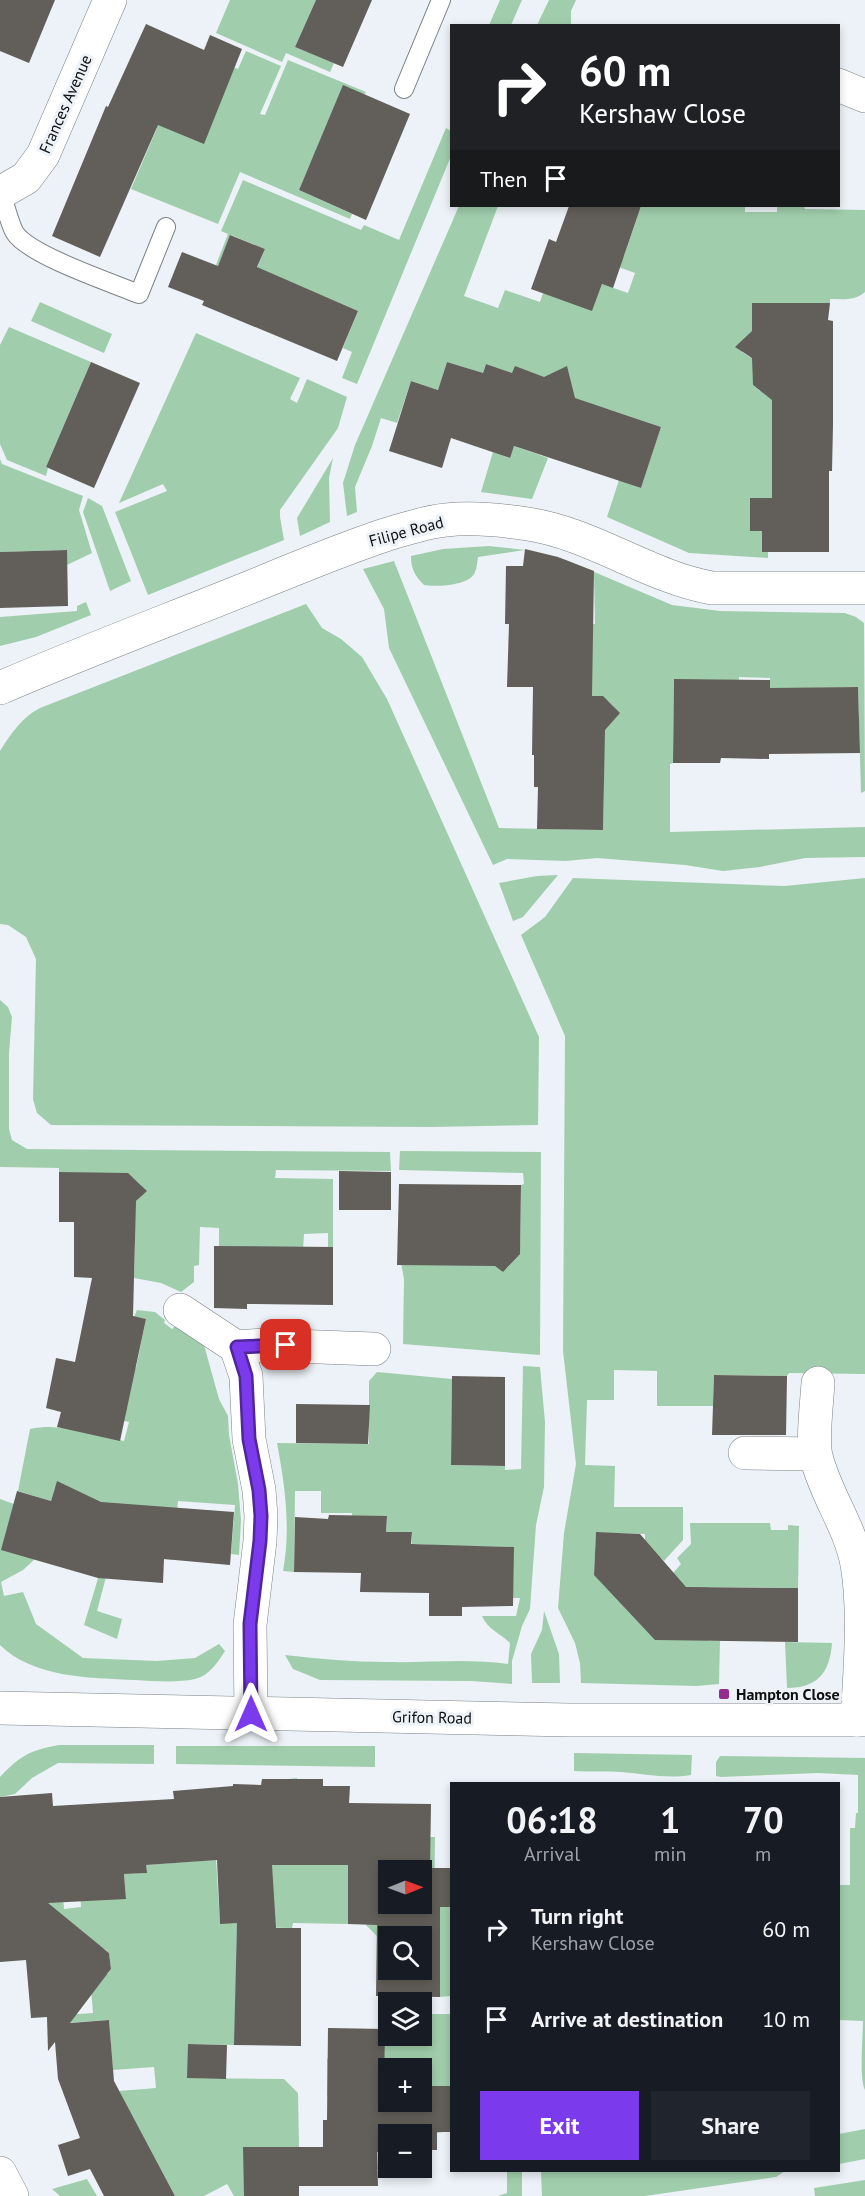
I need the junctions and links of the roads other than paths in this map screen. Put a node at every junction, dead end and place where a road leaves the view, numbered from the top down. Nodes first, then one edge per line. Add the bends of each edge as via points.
1 (110, 0) edge
2 (441, 0) edge
3 (840, 87) edge
4 (404, 89) dead end
5 (865, 96) edge
6 (0, 193) edge
7 (166, 227) dead end
8 (865, 588) edge
9 (0, 688) edge
10 (180, 1310) dead end
11 (237, 1347) junction
12 (374, 1349) dead end
13 (818, 1383) dead end
14 (745, 1453) dead end
15 (815, 1454) junction
16 (0, 1708) edge
17 (251, 1714) junction
18 (861, 1720) edge
19 (0, 2173) edge
20 (12, 2196) edge

1 - 6 street, Frances Avenue via 43,155 26,178
2 - 4 lane
3 - 5 street
6 - 7 lane, Frances Avenue via 15,233 35,250 140,294
8 - 9 street, Filipe Road via 712,588 554,529 503,521 447,519 345,548
10 - 11 street
11 - 12 street
11 - 17 street via 246,1376 249,1439 261,1516 250,1624
13 - 15 street
14 - 15 street
15 - 18 street via 857,1561 861,1585
16 - 17 street, Grifon Road
17 - 18 street, Grifon Road
19 - 20 street

